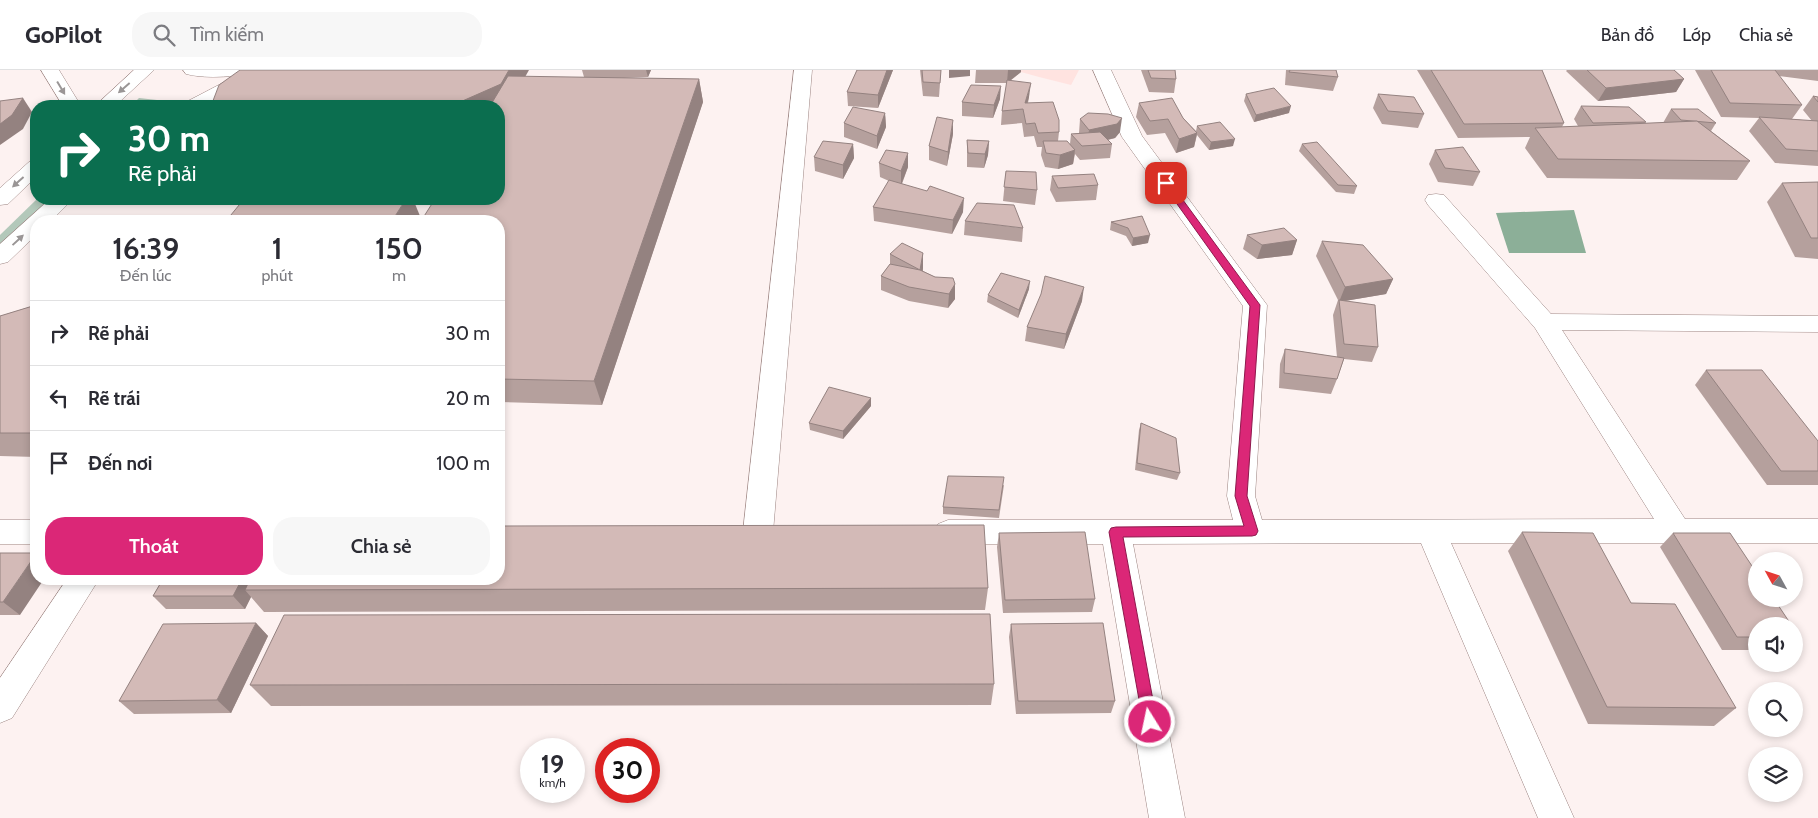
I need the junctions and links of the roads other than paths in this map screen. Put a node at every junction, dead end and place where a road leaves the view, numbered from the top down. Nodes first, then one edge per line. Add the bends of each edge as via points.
1 (50, 70) edge
2 (145, 70) edge
3 (192, 70) edge
4 (252, 70) edge
5 (264, 70) edge
6 (803, 70) edge
7 (1102, 70) edge
8 (68, 100) edge
9 (111, 100) edge
10 (203, 100) edge
11 (30, 172) edge
12 (0, 199) edge
13 (1436, 200) dead end
14 (55, 205) edge
15 (45, 215) edge
16 (30, 229) edge
17 (0, 257) edge
18 (1544, 322) junction
19 (1818, 324) edge
20 (1252, 531) junction
21 (1431, 531) junction
22 (1677, 531) junction
23 (1818, 531) edge
24 (0, 532) edge
25 (30, 532) edge
26 (728, 532) edge
27 (758, 532) junction
28 (788, 532) edge
29 (917, 532) edge
30 (1116, 532) junction
31 (80, 585) edge
32 (0, 707) edge
33 (1167, 818) edge
34 (1556, 818) edge

1 -> 8 street
2 -> 9 street
3 - 4 street
5 - 10 street
6 - 27 street
7 - 20 street via 1132,137 1255,305 1241,496
11 -> 12 street
13 - 18 street
14 - 15 street
17 -> 16 street
18 - 19 street
18 - 22 street
20 - 21 street
20 - 30 street
21 - 22 street
21 - 34 street
22 - 23 street
24 - 25 street
26 - 27 street
27 - 28 street
29 - 30 street
30 - 33 street
31 - 32 street

